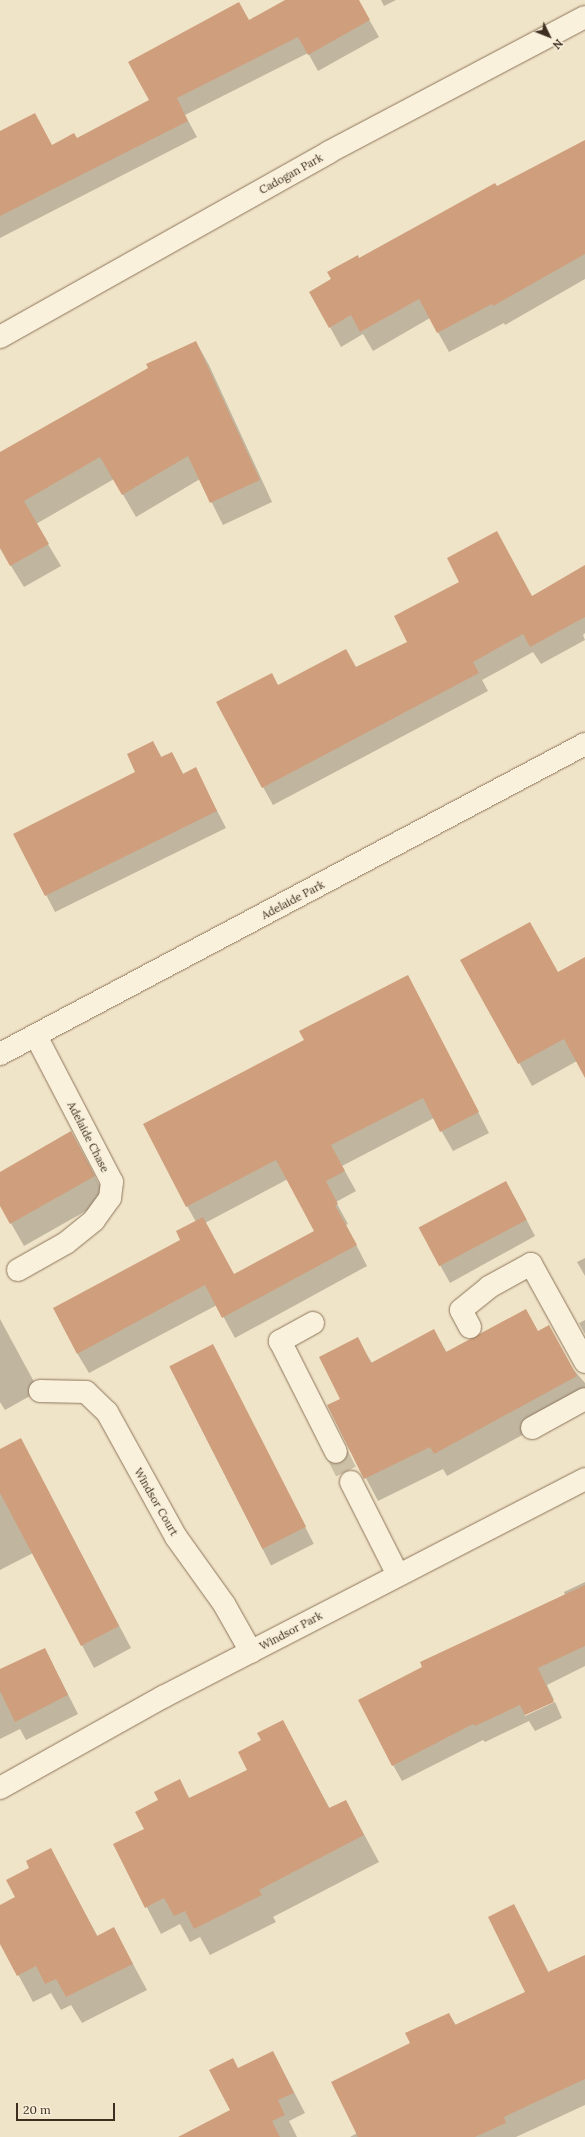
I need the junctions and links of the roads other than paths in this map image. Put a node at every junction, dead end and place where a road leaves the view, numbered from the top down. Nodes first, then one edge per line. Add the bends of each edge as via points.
1 (585, 17) edge
2 (0, 337) edge
3 (585, 744) edge
4 (36, 1036) junction
5 (0, 1054) edge
6 (18, 1270) dead end
7 (314, 1323) dead end
8 (470, 1327) dead end
9 (585, 1362) edge
10 (40, 1392) dead end
11 (585, 1398) edge
12 (532, 1428) dead end
13 (336, 1452) tunnel mouth
14 (585, 1479) edge
15 (351, 1482) tunnel mouth
16 (398, 1575) junction
17 (251, 1652) junction
18 (0, 1788) edge

1 - 2 street, Cadogan Park via 329,152
3 - 4 street, Adelaide Park
4 - 5 street, Adelaide Park
4 - 6 street, Adelaide Chase via 112,1182 110,1198 94,1220 66,1243
7 - 13 street via 280,1341
8 - 9 street via 461,1310 489,1287 531,1264
10 - 17 street, Windsor Court via 86,1392 107,1412 176,1537 197,1570 224,1604
11 - 12 street
14 - 16 street, Windsor Park
15 - 16 street
16 - 17 street, Windsor Park
17 - 18 street, Windsor Park

